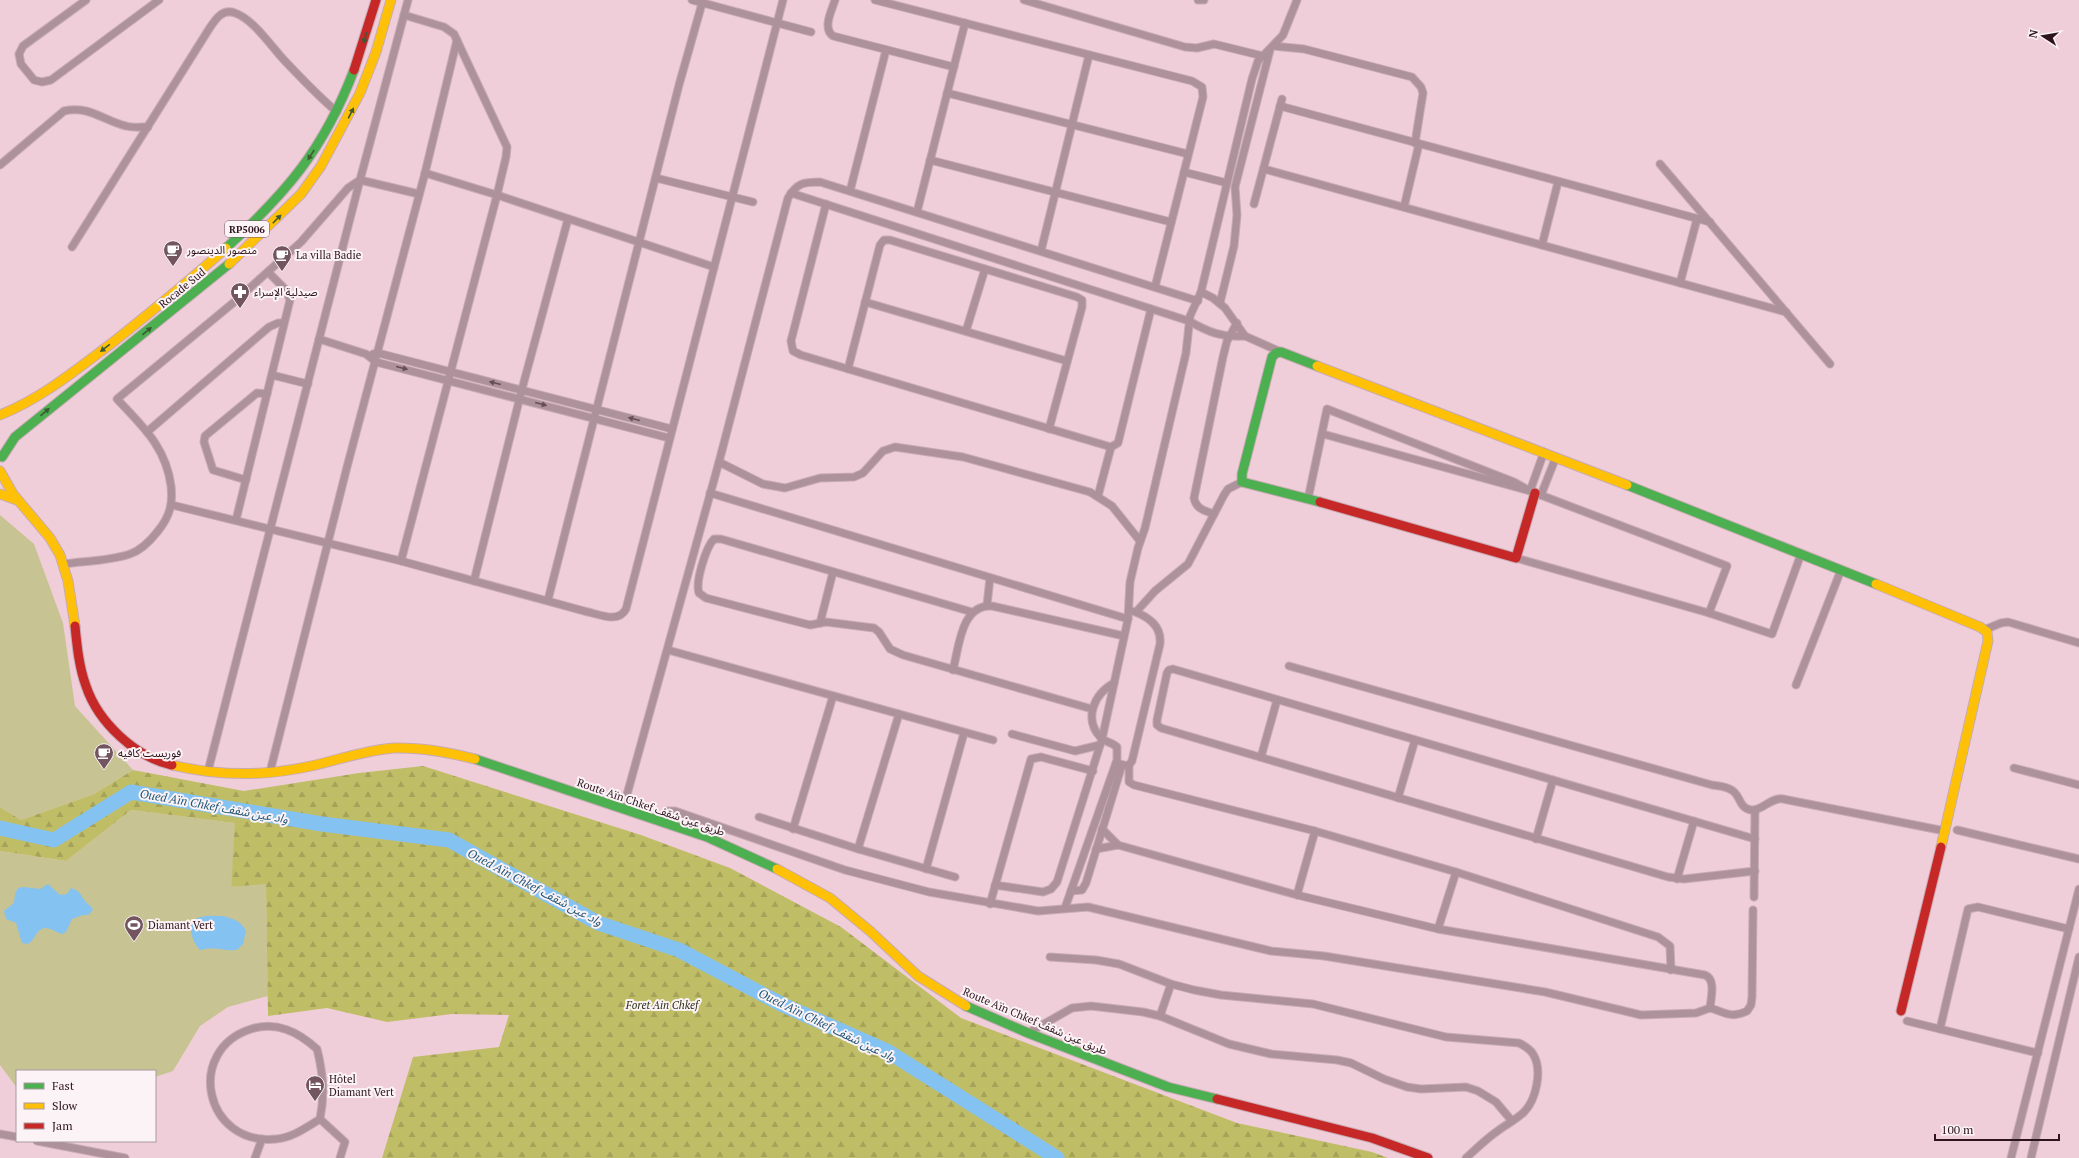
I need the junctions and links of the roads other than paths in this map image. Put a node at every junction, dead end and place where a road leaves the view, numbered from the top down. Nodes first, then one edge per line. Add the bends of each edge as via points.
1 (86, 0) edge
2 (159, 0) edge
3 (376, 0) edge
4 (391, 0) edge
5 (408, 0) edge
6 (692, 0) edge
7 (783, 0) edge
8 (836, 0) edge
9 (875, 0) edge
10 (1024, 0) edge
11 (1198, 0) edge
12 (1204, 0) edge
13 (1297, 0) edge
14 (703, 2) edge
15 (404, 15) junction
16 (777, 22) junction
17 (965, 23) junction
18 (811, 32) dead end
19 (457, 40) junction
20 (1271, 48) junction
21 (886, 50) junction
22 (1090, 55) junction
23 (1263, 56) junction
24 (954, 67) junction
25 (947, 92) junction
26 (1282, 98) dead end
27 (1280, 106) junction
28 (337, 112) junction
29 (1072, 124) junction
30 (148, 126) junction
31 (1417, 144) junction
32 (1188, 154) junction
33 (930, 160) junction
34 (1660, 164) dead end
35 (0, 165) edge
36 (1264, 169) junction
37 (1184, 172) junction
38 (425, 173) junction
39 (656, 178) junction
40 (360, 180) junction
41 (1558, 182) junction
42 (1227, 183) junction
43 (850, 191) junction
44 (791, 193) junction
45 (1055, 193) junction
46 (420, 194) junction
47 (498, 195) junction
48 (734, 197) junction
49 (753, 202) dead end
50 (826, 204) junction
51 (1254, 204) dead end
52 (1404, 207) junction
53 (917, 212) junction
54 (568, 219) junction
55 (1697, 219) junction
56 (1171, 222) junction
57 (1710, 222) junction
58 (640, 243) junction
59 (1542, 245) junction
60 (72, 247) dead end
61 (1041, 251) junction
62 (714, 267) junction
63 (985, 269) junction
64 (268, 272) junction
65 (1680, 283) junction
66 (1155, 287) junction
67 (1201, 292) junction
68 (1198, 300) junction
69 (865, 302) junction
70 (1220, 303) junction
71 (1151, 309) junction
72 (1786, 312) junction
73 (1189, 321) junction
74 (284, 323) junction
75 (1237, 323) junction
76 (966, 331) junction
77 (1245, 336) junction
78 (1229, 337) junction
79 (319, 339) junction
80 (1281, 352) junction
81 (378, 353) junction
82 (366, 354) junction
83 (1068, 361) junction
84 (376, 362) junction
85 (1830, 364) dead end
86 (848, 369) junction
87 (451, 372) junction
88 (272, 375) junction
89 (448, 380) junction
90 (308, 384) junction
91 (522, 390) junction
92 (267, 394) junction
93 (520, 398) junction
94 (597, 408) junction
95 (0, 415) edge
96 (594, 418) junction
97 (672, 429) junction
98 (1049, 429) junction
99 (147, 432) junction
100 (1323, 434) junction
101 (669, 438) junction
102 (0, 446) edge
103 (1112, 447) junction
104 (1544, 452) junction
105 (1556, 457) junction
106 (1, 461) edge
107 (719, 462) junction
108 (0, 471) edge
109 (246, 480) junction
110 (1242, 482) junction
111 (710, 493) junction
112 (1535, 493) junction
113 (0, 494) edge
114 (1098, 496) junction
115 (1308, 499) junction
116 (18, 500) junction
117 (172, 505) junction
118 (1214, 514) junction
119 (236, 520) junction
120 (271, 529) junction
121 (1140, 541) junction
122 (328, 543) junction
123 (1801, 554) junction
124 (1516, 558) junction
125 (691, 560) junction
126 (401, 561) junction
127 (64, 564) junction
128 (703, 564) junction
129 (1841, 570) junction
130 (834, 572) junction
131 (990, 578) junction
132 (474, 581) junction
133 (548, 600) junction
134 (987, 605) junction
135 (1132, 611) junction
136 (972, 612) junction
137 (1709, 613) junction
138 (1128, 619) junction
139 (820, 623) junction
140 (1984, 630) junction
141 (1124, 636) junction
142 (2079, 643) edge
143 (668, 650) junction
144 (1289, 666) dead end
145 (953, 670) junction
146 (1114, 683) junction
147 (1796, 685) dead end
148 (1148, 695) junction
149 (833, 696) junction
150 (1161, 698) junction
151 (1278, 700) junction
152 (1092, 709) junction
153 (899, 714) junction
154 (964, 733) junction
155 (1012, 734) dead end
156 (993, 740) dead end
157 (1415, 740) junction
158 (1101, 742) junction
159 (1261, 757) junction
160 (1122, 764) junction
161 (2014, 768) dead end
162 (208, 771) junction
163 (1093, 771) junction
164 (270, 772) junction
165 (1553, 780) junction
166 (2079, 785) edge
167 (1398, 798) junction
168 (623, 809) junction
169 (1755, 810) junction
170 (759, 818) dead end
171 (1694, 821) junction
172 (662, 822) junction
173 (793, 829) junction
174 (1102, 829) junction
175 (1957, 830) dead end
176 (1315, 831) junction
177 (1945, 831) junction
178 (1536, 839) junction
179 (1755, 839) junction
180 (1118, 845) junction
181 (858, 849) junction
182 (1096, 849) junction
183 (2079, 859) edge
184 (926, 869) junction
185 (1754, 871) junction
186 (1456, 872) junction
187 (955, 877) dead end
188 (1677, 879) junction
189 (995, 885) junction
190 (2079, 889) edge
191 (1071, 891) junction
192 (1297, 895) junction
193 (1754, 897) dead end
194 (990, 904) junction
195 (1065, 908) junction
196 (1753, 910) dead end
197 (1438, 929) junction
198 (2069, 929) junction
199 (1050, 957) dead end
200 (2079, 957) edge
201 (1671, 970) junction
202 (1171, 984) junction
203 (1710, 1008) junction
204 (1901, 1012) dead end
205 (1160, 1016) junction
206 (1907, 1021) dead end
207 (1940, 1029) junction
208 (1028, 1033) junction
209 (2038, 1053) junction
210 (320, 1119) junction
211 (1512, 1121) junction
212 (0, 1134) edge
213 (16, 1137) edge
214 (262, 1139) junction
215 (42, 1142) edge
216 (124, 1158) edge
217 (256, 1158) edge
218 (340, 1158) edge
219 (1428, 1158) edge
220 (1466, 1158) edge
221 (2011, 1158) edge
222 (2031, 1158) edge

1 - 2 street via 23,46 19,54 21,64 34,80 51,80
3 -> 28 main road, Rocade Sud / RP5006 via 355,69
106 -> 4 main road, Rocade Sud / RP5006 via 15,437 240,255 301,194 321,166 360,94 376,52
5 - 15 street
6 - 14 street
7 - 16 street
8 - 21 street via 828,25 830,34
9 - 17 street
10 - 23 street via 1185,47 1197,48 1214,44
11 - 12 street
13 - 20 street via 1282,35
14 - 16 street
14 - 39 street
15 - 19 street via 449,28
15 - 40 street
16 - 18 street
16 - 48 street
17 - 22 street
17 - 24 street
19 - 38 street
19 - 47 street via 507,147
20 - 23 street
20 - 31 street via 1304,49 1412,77 1423,93
20 - 70 street via 1235,187 1237,215 1234,246
21 - 24 street
21 - 43 street
22 - 29 street
22 - 32 street via 1192,81 1202,87 1203,98
23 - 42 street via 1258,61 1253,75
24 - 25 street
25 - 29 street
25 - 33 street
26 - 27 street
27 - 31 street
27 - 36 street
28 - 30 street via 247,20 235,12 228,12 216,18
28 -> 95 main road, Rocade Sud / RP5006 via 294,181 253,224 137,324 65,378 27,403
29 - 32 street
29 - 45 street
30 - 35 street via 126,126 90,111 64,111
30 - 60 street
31 - 41 street
31 - 52 street
32 - 37 street
33 - 45 street
33 - 53 street
34 - 57 street
36 - 51 street
36 - 52 street
37 - 42 street
37 - 56 street
38 - 46 street
38 - 47 street
39 - 48 street
39 - 58 street
40 - 46 street
40 - 64 street via 340,196 301,242
40 - 79 street
41 - 55 street
41 - 59 street
42 - 67 street
43 - 44 street via 820,182 808,182 794,188
43 - 53 street
44 - 50 street
44 - 107 street
45 - 56 street
45 - 61 street
46 - 81 street
47 - 54 street
47 - 87 street
48 - 49 street
48 - 62 street
50 - 71 street
50 - 86 street via 791,346 797,354
52 - 59 street
53 - 61 street
54 - 58 street
54 - 91 street
55 - 57 street
55 - 65 street
56 - 66 street
57 - 72 street
58 - 62 street
58 - 94 street
59 - 65 street
61 - 66 street
62 - 97 street
63 - 69 street via 884,240 880,244
63 - 76 street
63 - 83 street via 1082,300
64 - 74 street via 286,290 290,300
64 - 99 street via 117,400
65 - 72 street
66 - 68 street
67 - 68 street
67 - 70 street
68 - 73 street
69 - 76 street
69 - 86 street
70 - 75 street
71 - 73 street
71 - 103 street via 1118,443
72 - 85 street
73 - 78 street via 1209,332
73 - 121 street via 1186,353
74 - 88 street
74 - 99 street via 269,326
75 - 77 street
75 - 78 street
76 - 83 street
77 - 78 street
77 - 80 street
78 - 118 street via 1194,498 1195,504 1202,510
79 - 82 street
79 - 90 street
80 - 104 main road
80 - 110 main road via 1272,357
81 - 82 street
81 - 84 street
81 - 87 street
82 - 84 street
83 - 98 street
84 -> 89 street
84 - 122 street
86 - 98 street
87 - 89 street
91 -> 87 street
88 - 90 street
88 - 92 street
89 - 93 street
89 - 126 street
90 - 120 street
91 - 93 street
91 - 94 street
92 - 109 street
92 - 109 street via 257,393 205,436 204,442 213,470
93 -> 96 street
93 - 132 street
94 - 96 street
97 -> 94 street
96 - 101 street
96 - 133 street
97 - 101 street
98 - 103 street
99 - 117 street via 163,455 169,471
100 - 112 street
100 - 112 street via 1327,409 1514,482
100 - 115 street
101 - 133 street via 623,615 613,618
102 - 106 main road, RP5006
103 - 114 street
104 - 105 main road
104 - 112 street
105 - 112 street
105 - 123 main road
107 - 111 street
107 - 114 street via 763,484 785,488 820,478 854,477 863,473 883,452 901,447 963,457 1074,486
108 - 116 main road, Route Aïn Chkef طريق عين شقف
109 - 119 street
110 - 115 main road
110 - 118 street via 1228,489
111 - 125 street
111 - 131 street
112 - 124 main road
112 - 137 street via 1727,566
113 - 116 main road
114 - 121 street via 1112,506
115 - 124 main road
116 - 127 main road, Route Aïn Chkef طريق عين شقف via 48,534
117 - 119 street
117 - 127 street via 165,523 148,542 132,553 109,559
118 - 135 street via 1188,564
119 - 120 street
120 - 122 street
120 - 162 street
121 - 135 street via 1130,582
122 - 126 street
122 - 164 street
123 - 129 main road
123 - 137 street via 1772,634
124 - 137 street
125 - 128 street
125 - 143 street
126 - 132 street
127 - 162 main road, Route Aïn Chkef طريق عين شقف via 83,674 93,701 105,719 138,750 153,758
128 - 130 street via 710,543 714,539 721,539
128 - 139 street via 698,589 701,595 810,625
129 - 140 main road
129 - 147 street
130 - 136 street
130 - 139 street
131 - 134 street
131 - 138 street
132 - 133 street
134 - 136 street
134 - 141 street
135 - 138 street
135 - 148 street via 1157,625 1160,637
136 - 145 street via 966,622
138 - 141 street
139 - 145 street via 874,628 890,649
140 - 142 street via 2008,622
140 - 177 main road via 1988,640
141 - 146 street
143 - 149 street
143 - 168 street
144 - 169 street via 1728,788 1745,808
145 - 152 street
146 - 152 street via 1099,694
146 - 158 street
148 - 150 street
148 - 160 street
149 - 153 street
149 - 173 street
150 - 151 street via 1167,673 1171,669
150 - 159 street via 1157,720 1159,727
151 - 157 street
151 - 159 street
152 - 158 street via 1092,722
153 - 154 street
153 - 181 street
154 - 156 street
154 - 184 street
155 - 158 street via 1075,751
157 - 165 street
157 - 167 street
158 - 160 street via 1116,747
158 - 163 street
159 - 167 street
160 - 174 street
160 - 176 street via 1129,782 1134,785
160 - 191 street
161 - 166 street
162 - 164 main road, Route Aïn Chkef طريق عين شقف
163 - 189 street via 1054,886 1043,892
163 - 189 street via 1041,757 1031,759
164 - 168 main road, Route Aïn Chkef طريق عين شقف via 372,751 431,749 493,765
165 - 171 street
165 - 178 street
167 - 178 street
168 - 172 main road, Route Aïn Chkef طريق عين شقف
169 - 177 street via 1774,799 1783,798
169 - 179 street
170 - 173 street
171 - 179 street
171 - 188 street
172 - 194 street via 668,811 675,811 852,872 929,892
172 - 208 main road, Route Aïn Chkef طريق عين شقف via 707,837 815,889 848,913 918,976 970,1008
173 - 181 street
174 - 180 street
174 - 182 street
175 - 183 street
176 - 186 street
176 - 192 street
177 - 204 main road
178 - 188 street
179 - 185 street
180 - 182 street
180 - 192 street
181 - 184 street
182 - 191 street via 1084,887 1082,890
184 - 187 street
185 - 188 street
185 - 193 street
186 - 197 street
186 - 201 street via 1663,940 1670,946
189 - 194 street
190 - 198 street
191 - 195 street
192 - 197 street
194 - 195 street via 1038,911
195 - 203 street via 1092,908 1271,951 1324,956 1545,992 1641,1015 1696,1013
196 - 203 street via 1751,1005 1747,1011 1736,1014 1722,1013
197 - 201 street
198 - 207 street via 1978,907 1968,909
198 - 209 street
199 - 202 street via 1119,964
200 - 222 street
201 - 203 street via 1709,977 1712,981
202 - 205 street
202 - 211 street via 1221,995 1313,1004 1446,1037 1519,1043 1534,1055 1537,1074 1530,1104
205 - 208 street via 1117,1008 1072,1008
205 - 211 street via 1202,1035 1251,1050 1351,1063 1384,1079 1406,1086 1427,1089 1466,1087 1496,1102
206 - 207 street
207 - 209 street
208 - 219 main road, Route Aïn Chkef طريق عين شقف via 1168,1087 1372,1138
209 - 221 street
210 - 214 street via 293,1134 277,1139
210 - 214 street via 324,1099 317,1049 292,1031 274,1026 260,1026 244,1031 233,1037 220,1050 213,1064 212,1097 217,1113 236,1132
210 - 218 street via 345,1142
211 - 220 street
212 - 213 street
214 - 217 street
215 - 216 street

